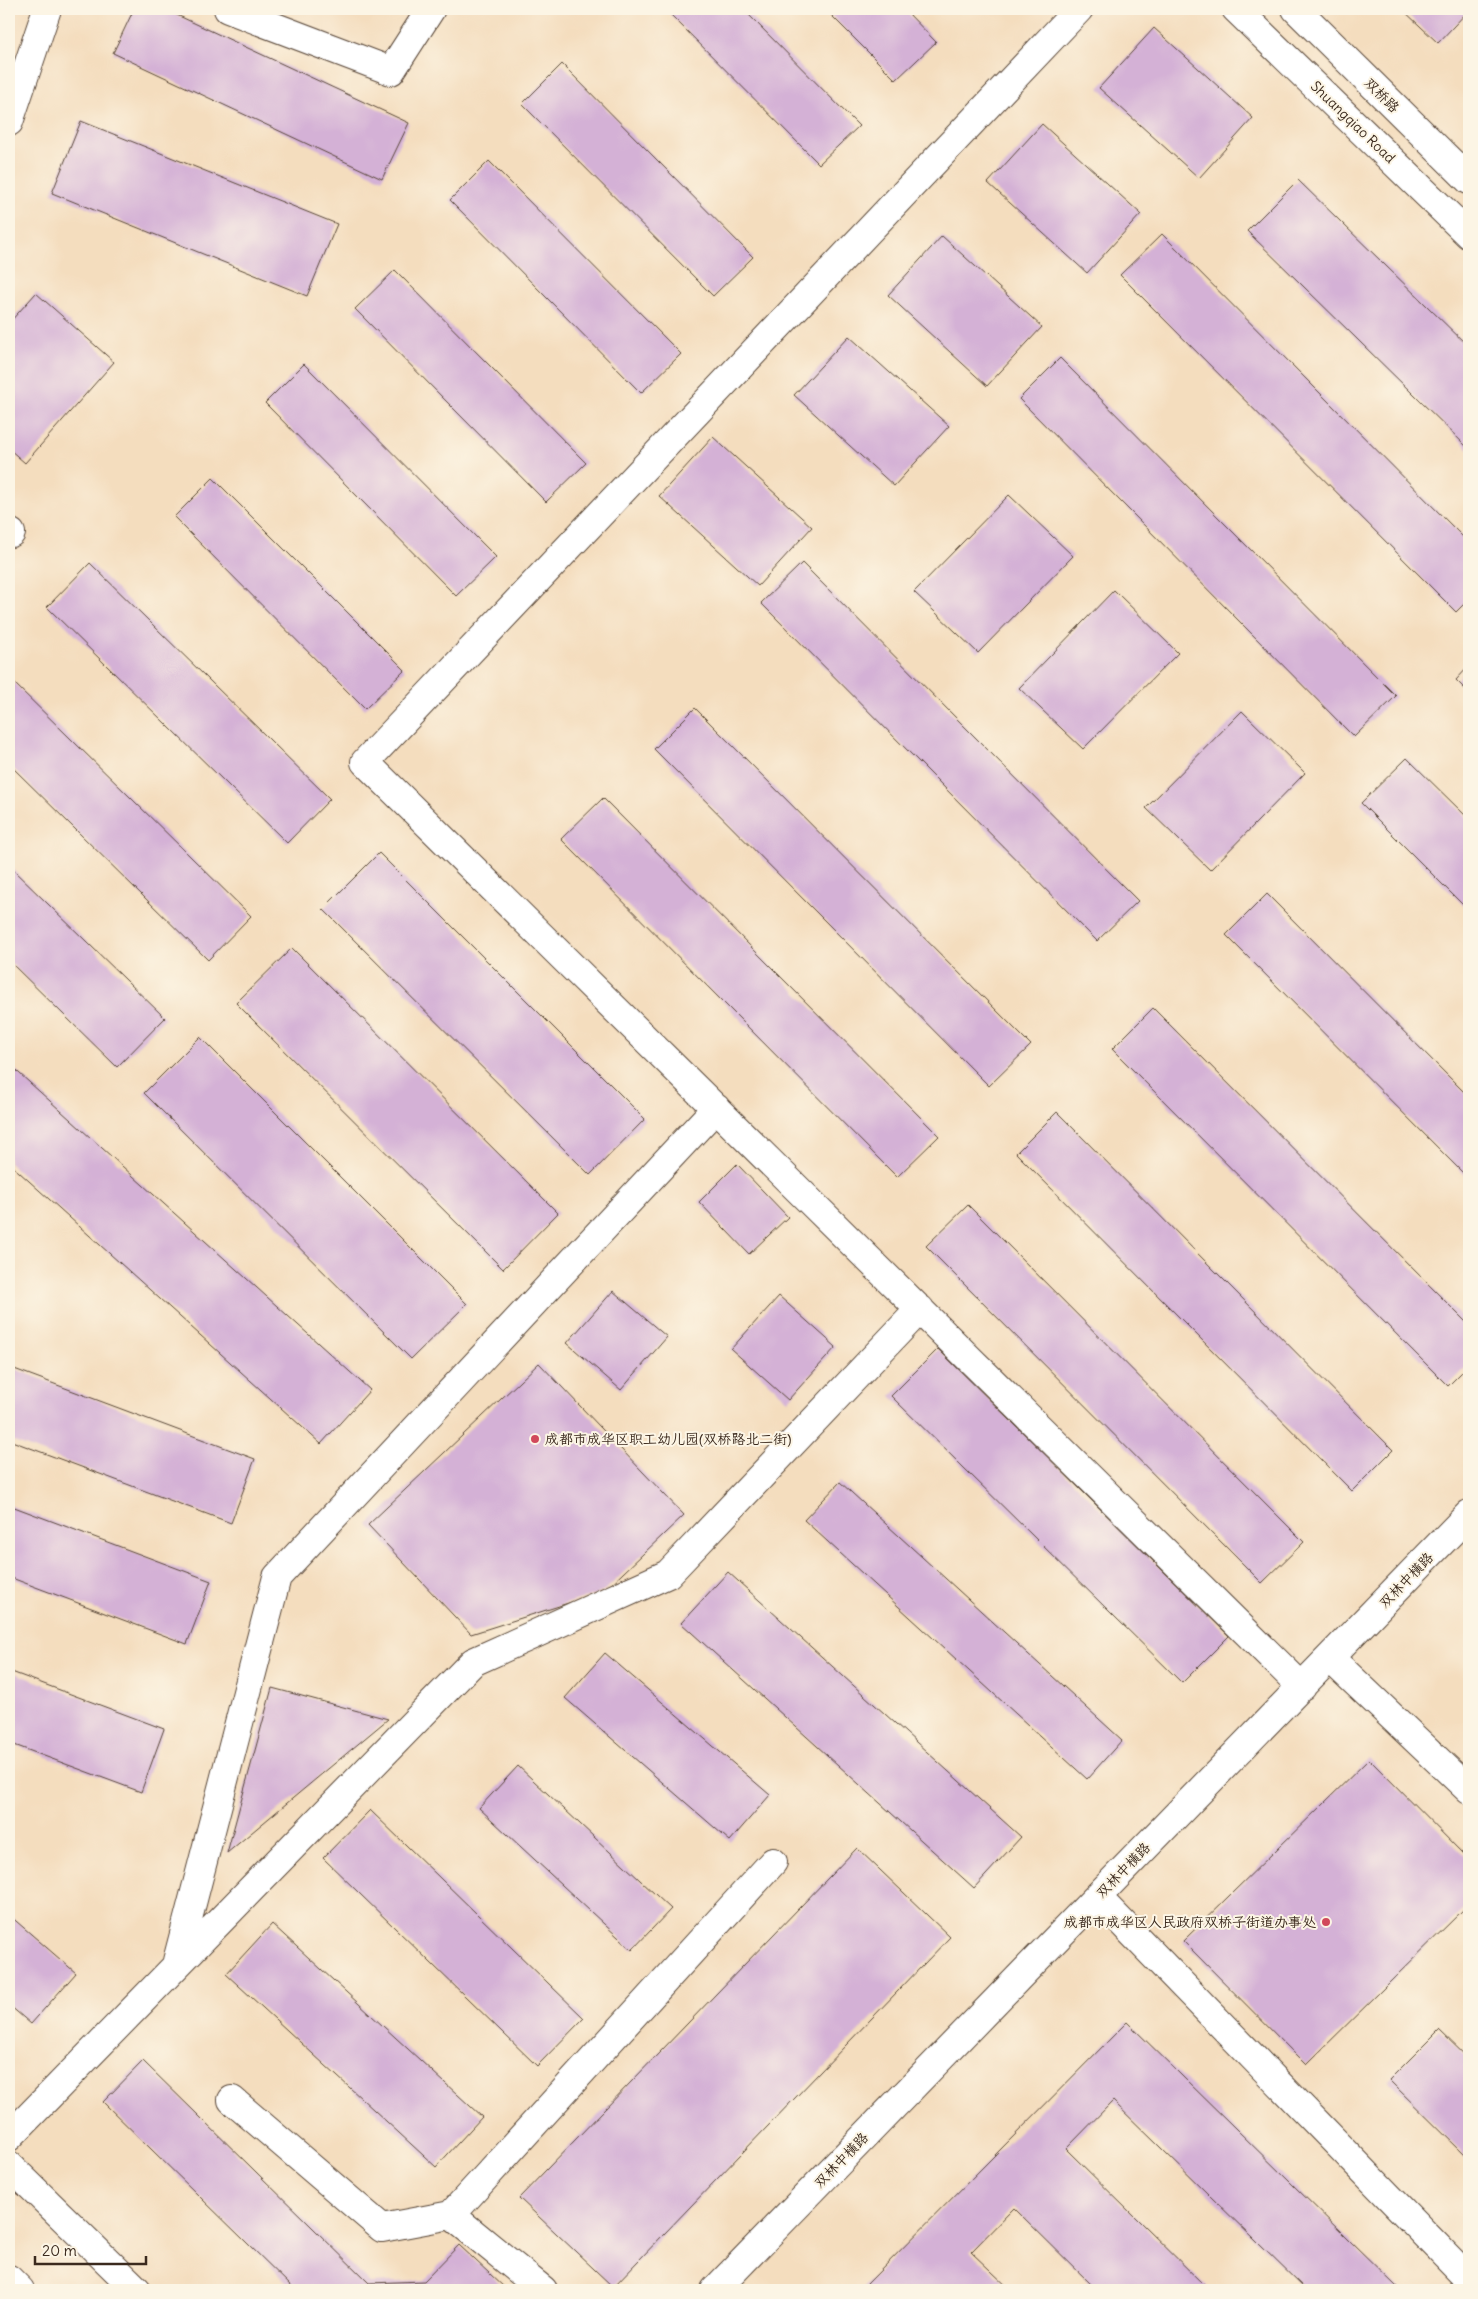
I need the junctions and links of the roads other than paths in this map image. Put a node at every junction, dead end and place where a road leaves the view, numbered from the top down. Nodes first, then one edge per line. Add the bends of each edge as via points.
1 (47, 9) edge
2 (228, 9) edge
3 (431, 9) edge
4 (1079, 9) edge
5 (1236, 9) edge
6 (1296, 9) edge
7 (9, 122) edge
8 (1469, 180) edge
9 (1469, 235) edge
10 (716, 1108) junction
11 (920, 1309) junction
12 (1469, 1514) edge
13 (1330, 1658) junction
14 (1302, 1686) junction
15 (1469, 1790) edge
16 (773, 1862) dead end
17 (1097, 1897) junction
18 (177, 1962) junction
19 (232, 2100) dead end
20 (9, 2137) edge
21 (9, 2165) edge
22 (451, 2215) junction
23 (9, 2279) edge
24 (1469, 2279) edge
25 (20, 2290) edge
26 (137, 2290) edge
27 (543, 2290) edge
28 (715, 2290) edge

1 - 7 street
2 - 3 street via 391,71
4 - 10 street via 365,762
5 - 9 street, Shuangqiao Road
6 - 8 street, 双桥路
10 - 11 street
10 - 18 street via 277,1576
11 - 14 street
11 - 18 street via 668,1574 473,1662
12 - 13 street, 双林中横路
13 - 14 street, 双林中横路
13 - 15 street
14 - 17 street, 双林中横路
16 - 22 street
17 - 24 street
17 - 28 street, 双林中横路
18 - 20 street
19 - 22 street via 382,2228
21 - 26 street
22 - 27 street
23 - 25 street

